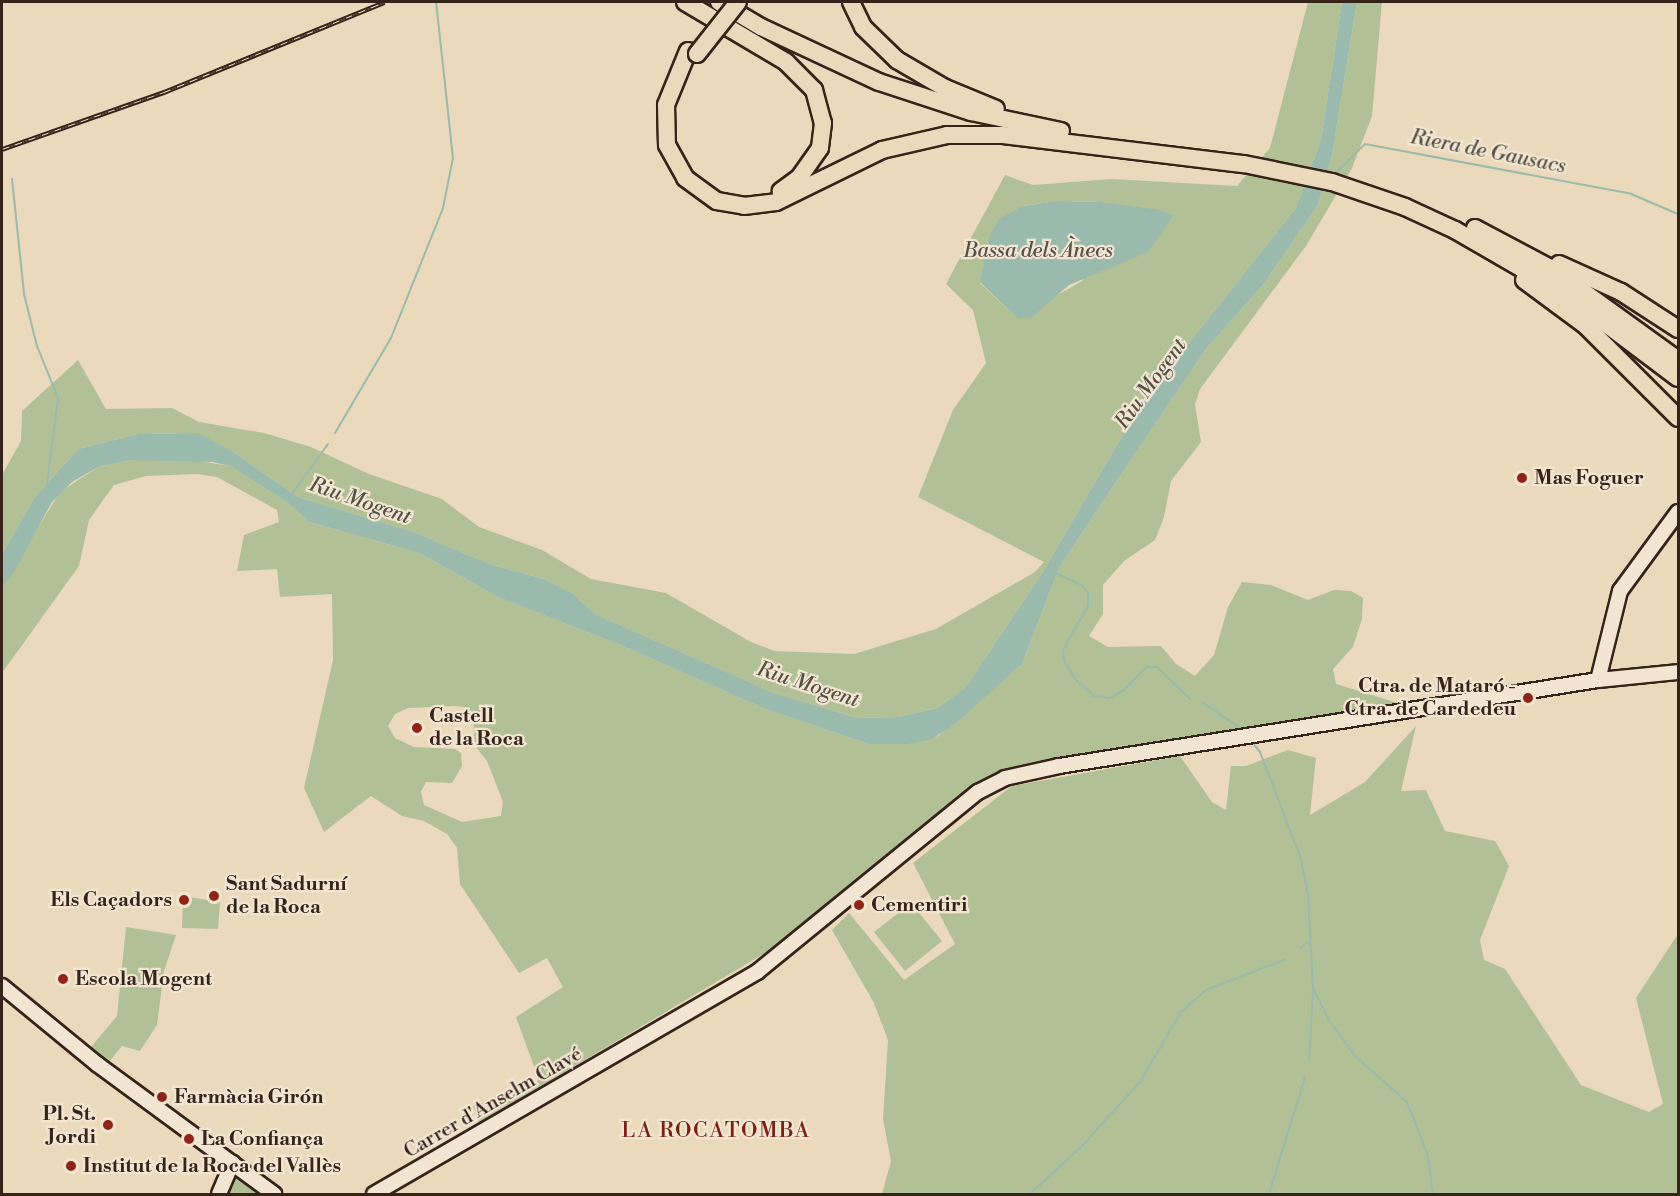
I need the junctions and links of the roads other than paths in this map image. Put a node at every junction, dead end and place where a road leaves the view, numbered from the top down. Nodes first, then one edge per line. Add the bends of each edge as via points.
1 (685, 2) edge
2 (701, 2) edge
3 (719, 2) edge
4 (726, 2) edge
5 (738, 2) edge
6 (851, 2) edge
7 (692, 52) junction
8 (1085, 140) junction
9 (1481, 237) junction
10 (1678, 329) edge
11 (1678, 371) edge
12 (1678, 418) edge
13 (1678, 512) edge
14 (1678, 672) edge
15 (1598, 680) junction
16 (2, 986) edge
17 (232, 1163) junction
18 (219, 1194) edge
19 (274, 1194) edge
20 (374, 1194) edge

1 - 7 highway via 786,62 814,90 822,114 822,139 812,162 794,183 766,196 734,197 710,188 689,170 677,148 673,116
2 - 8 highway via 782,47 878,91 972,121
3 - 8 highway via 828,60 908,93
4 - 7 highway
5 - 7 highway, bridge
6 - 8 highway via 873,40 918,74 1010,114
7 - 8 highway via 666,105 666,145 685,178 703,194 726,204 752,206 776,202 862,159 920,138 980,134
8 - 9 highway via 1249,160 1381,193
9 - 10 highway via 1621,291
9 - 11 highway
9 - 12 highway via 1586,326
13 - 15 street via 1620,591
14 - 15 street, Carrer d'Anselm Clavé
15 - 20 street, Carrer d'Anselm Clavé via 1059,765 1005,778 978,792 757,972
16 - 17 street via 97,1064
17 - 18 street
17 - 19 street

